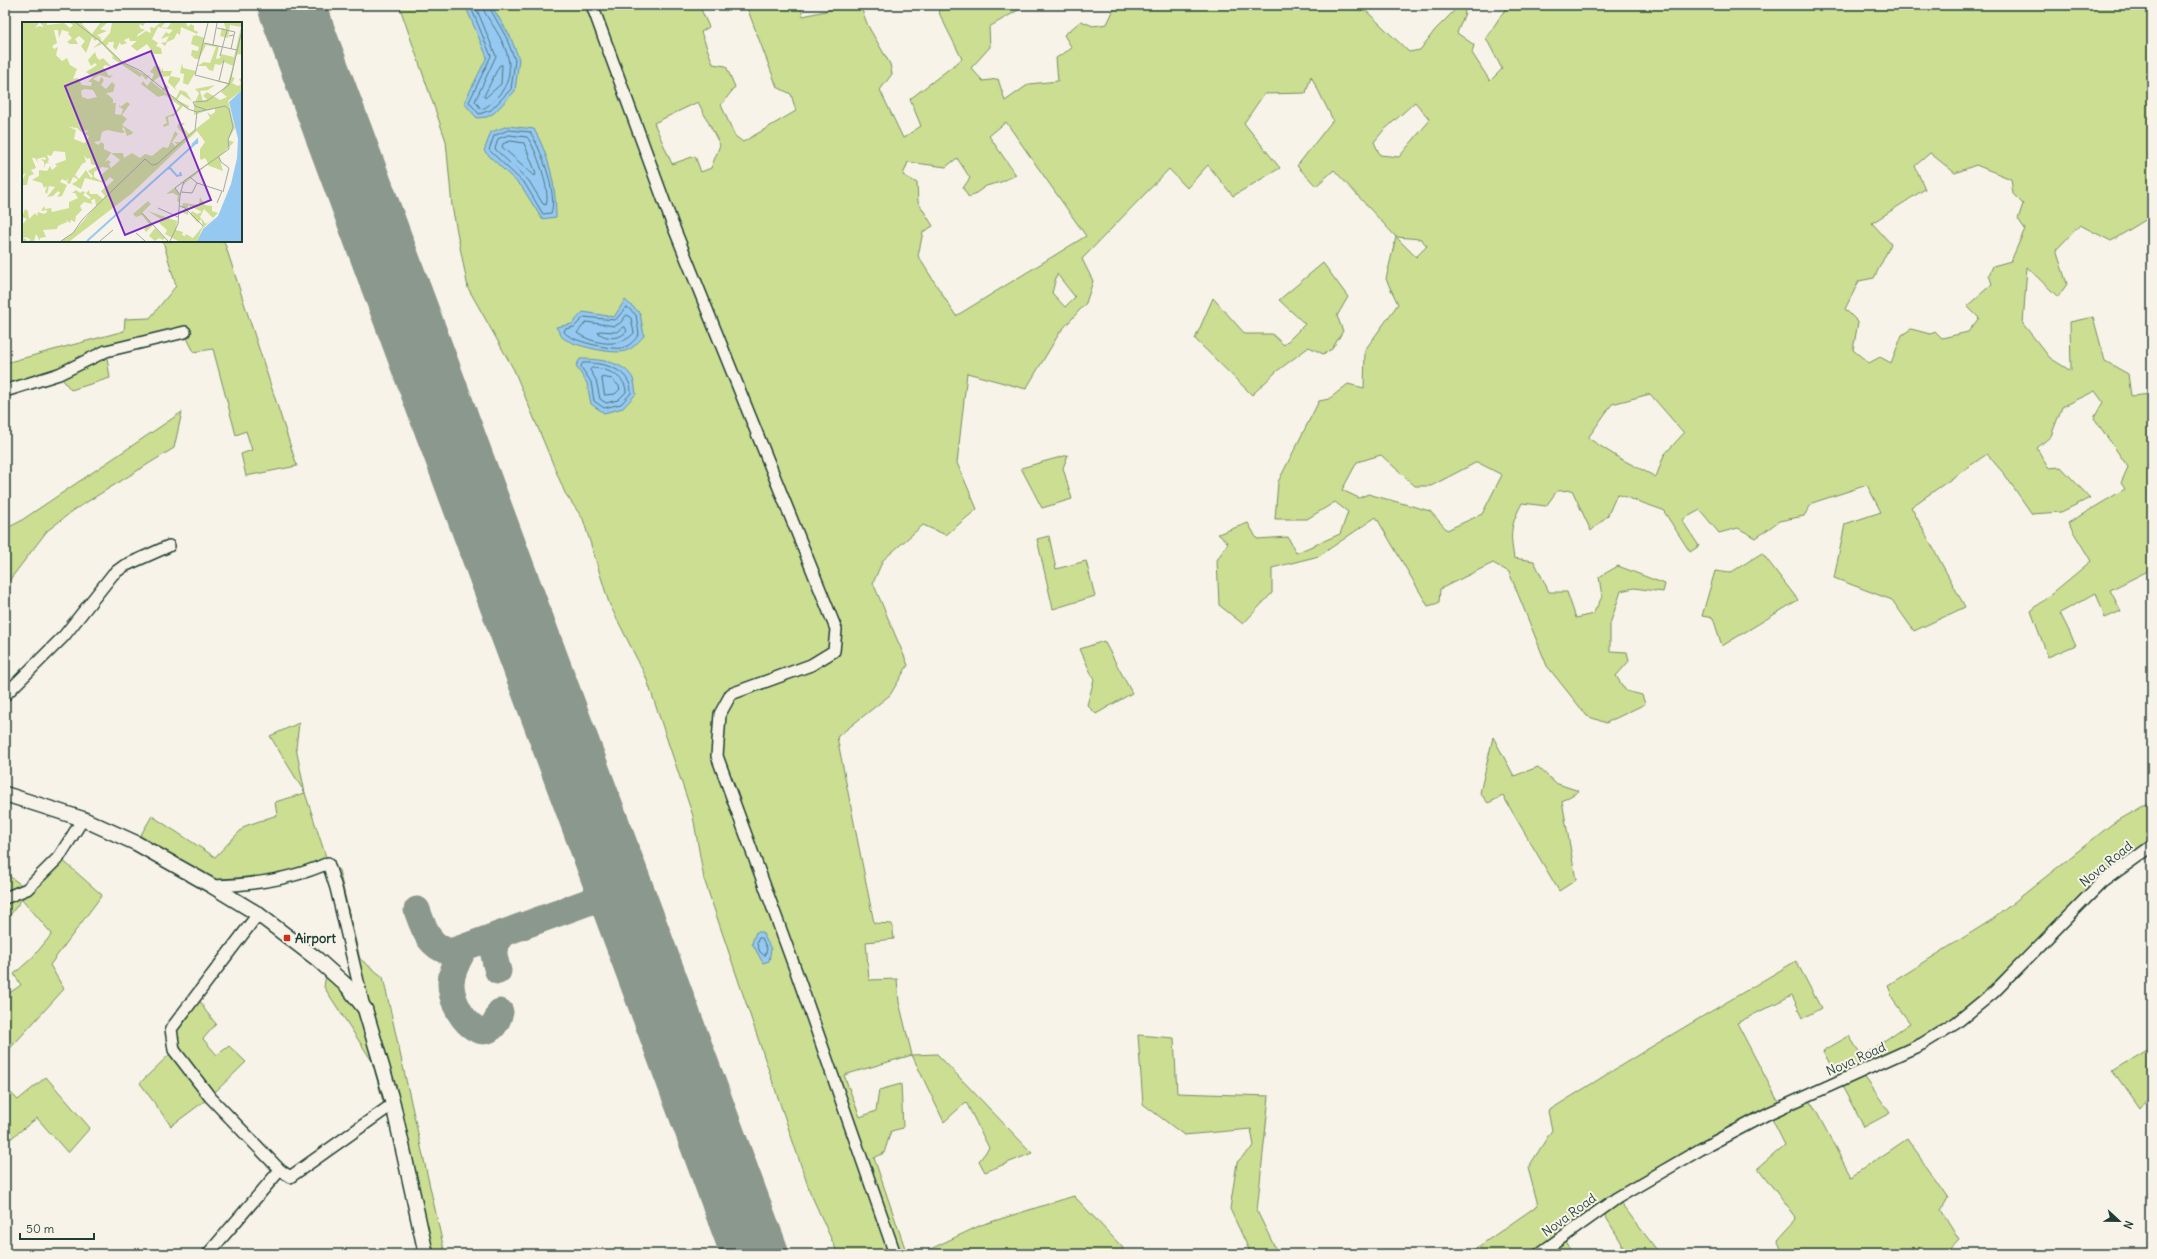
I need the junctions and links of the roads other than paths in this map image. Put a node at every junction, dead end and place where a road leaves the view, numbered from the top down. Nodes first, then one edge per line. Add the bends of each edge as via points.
1 (592, 5) edge
2 (184, 332) dead end
3 (5, 391) edge
4 (169, 546) dead end
5 (5, 695) edge
6 (5, 794) edge
7 (84, 819) junction
8 (2152, 846) edge
9 (212, 886) junction
10 (5, 898) edge
11 (258, 914) junction
12 (365, 1009) junction
13 (393, 1104) junction
14 (280, 1170) junction
15 (208, 1254) edge
16 (426, 1254) edge
17 (896, 1254) edge
18 (1539, 1254) edge

1 - 17 street via 672,223 836,629 834,651 811,665 731,694 720,714 717,756 795,967
2 - 3 street via 106,351 59,374
4 - 5 street via 124,566 113,574 64,636
6 - 7 main road
7 - 9 main road via 136,843
7 - 10 street via 59,857 27,889
8 - 18 street, Nova Road via 2102,882 1994,992 1956,1023 1922,1044 1769,1113 1701,1149 1616,1198
9 - 11 main road
9 - 12 street via 249,885 308,872 328,863
11 - 12 main road via 328,968 347,986
11 - 14 street via 171,1028 174,1050 210,1097
12 - 13 main road
13 - 14 street via 290,1177
13 - 16 main road
14 - 15 street

